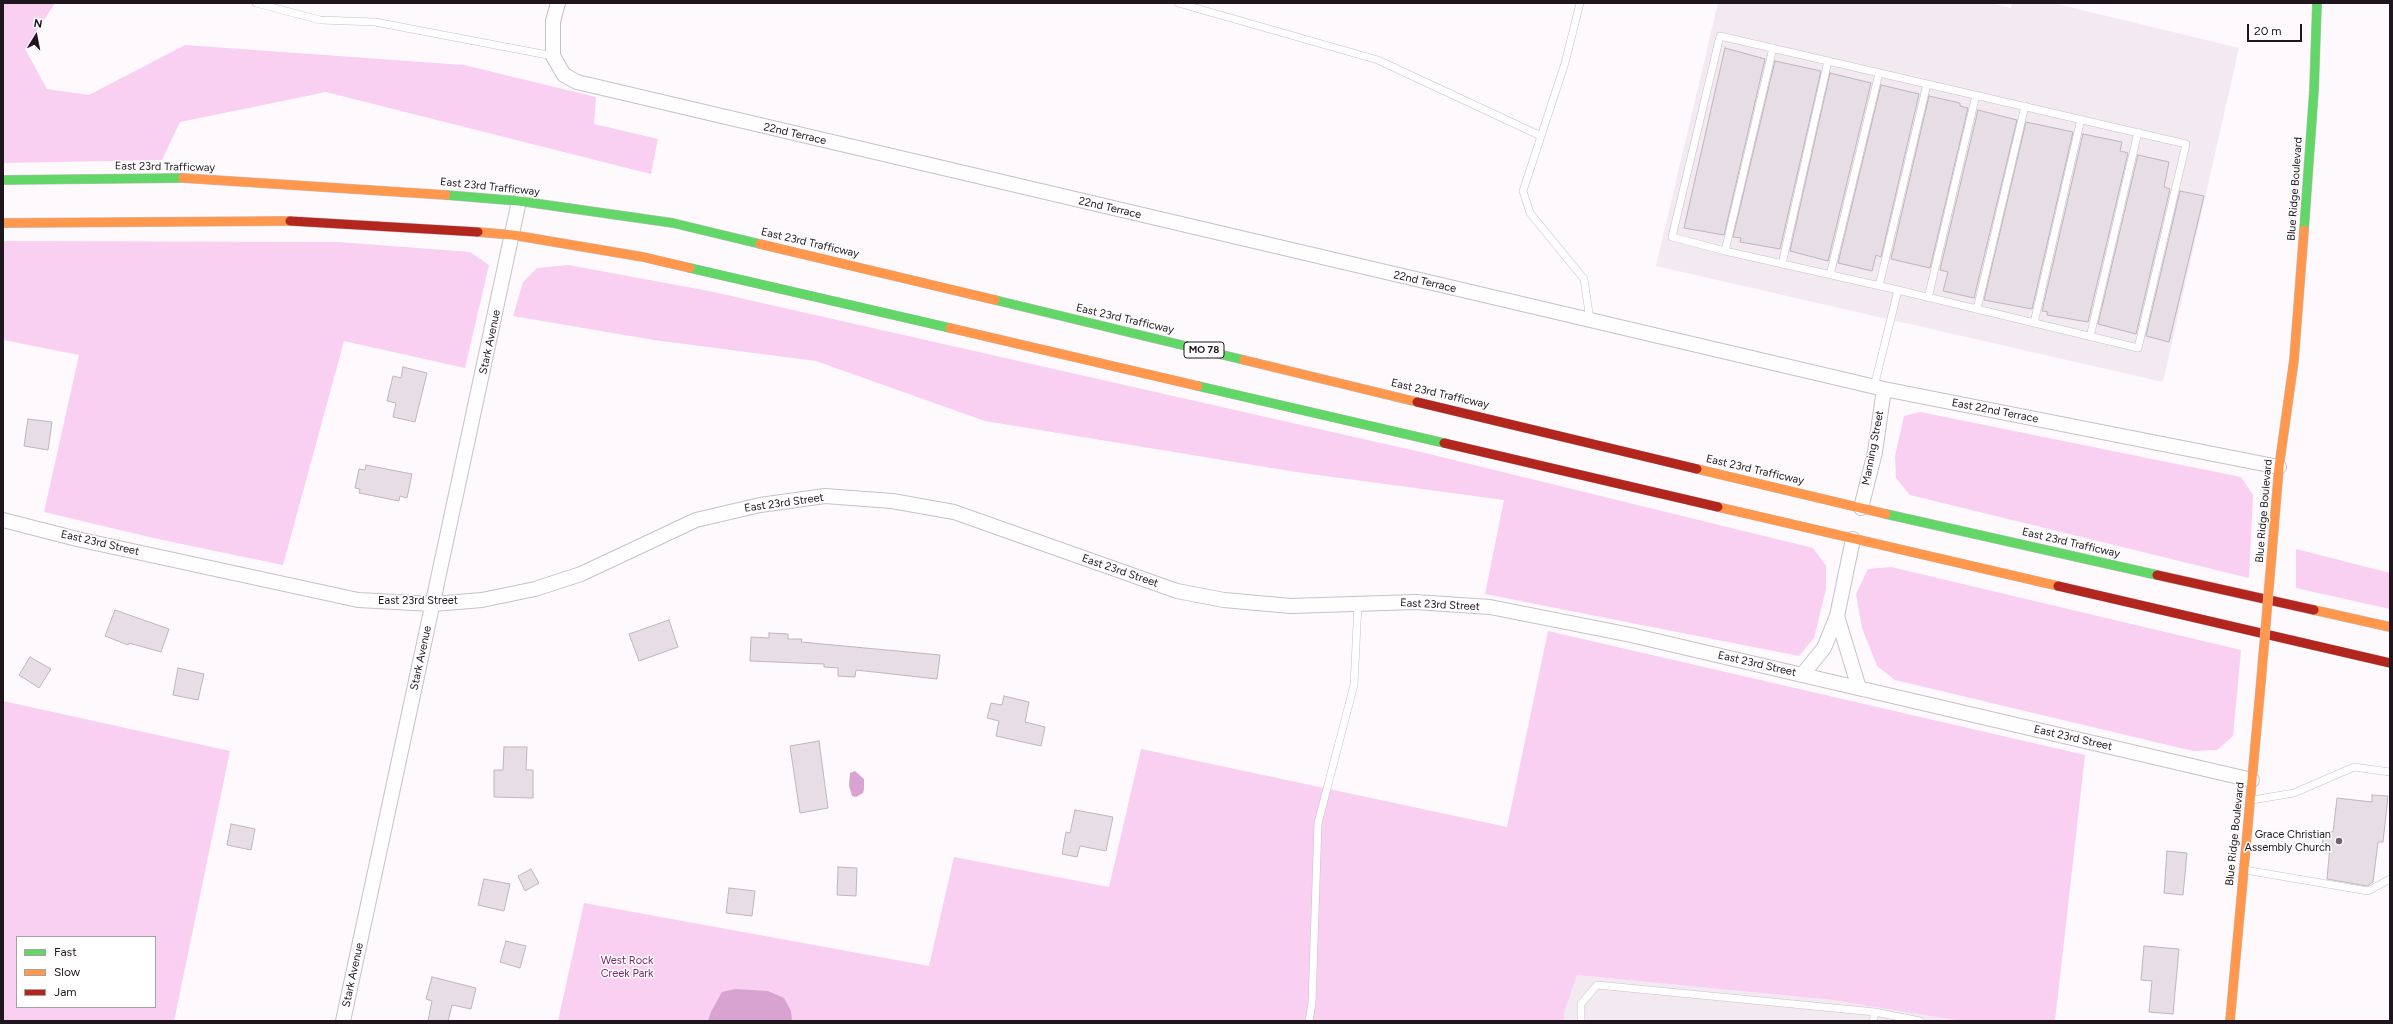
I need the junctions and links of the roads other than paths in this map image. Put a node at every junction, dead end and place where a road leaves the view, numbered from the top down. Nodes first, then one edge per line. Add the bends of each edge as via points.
1 (256, 3) edge
2 (558, 3) edge
3 (1178, 3) edge
4 (1580, 3) edge
5 (2317, 3) edge
6 (1773, 48) junction
7 (553, 56) junction
8 (1828, 61) junction
9 (1879, 72) junction
10 (1927, 84) junction
11 (1976, 95) junction
12 (2025, 106) junction
13 (2081, 119) junction
14 (2138, 132) junction
15 (1541, 136) junction
16 (3, 180) edge
17 (519, 201) junction
18 (3, 223) edge
19 (513, 235) junction
20 (1725, 251) junction
21 (1782, 264) junction
22 (1830, 275) junction
23 (1879, 286) junction
24 (1898, 290) junction
25 (1928, 298) junction
26 (1976, 309) junction
27 (1590, 320) junction
28 (2034, 323) junction
29 (2090, 336) junction
30 (1713, 349) joint
31 (1879, 388) junction
32 (2279, 466) junction
33 (1861, 508) junction
34 (3, 520) edge
35 (1853, 539) junction
36 (433, 604) junction
37 (1358, 604) junction
38 (1837, 616) junction
39 (2390, 627) edge
40 (2390, 663) edge
41 (1802, 675) junction
42 (1859, 688) junction
43 (2390, 772) edge
44 (2252, 780) junction
45 (2250, 800) junction
46 (2243, 869) junction
47 (2390, 879) edge
48 (1875, 1012) junction
49 (343, 1021) edge
50 (1309, 1021) edge
51 (1581, 1021) edge
52 (1873, 1021) edge
53 (1920, 1021) edge
54 (2230, 1021) edge

1 - 7 lane via 320,20 375,22
2 - 7 street via 553,21
3 - 15 lane via 1378,60
4 - 15 lane via 1565,63
5 - 32 main road, Blue Ridge Boulevard via 2314,90 2294,360
6 - 8 lane
6 - 20 lane
6 - 20 lane via 1720,36 1672,237
7 - 27 street, 22nd Terrace via 564,75 577,82
8 - 9 lane
8 - 21 lane
9 - 10 lane
9 - 22 lane
10 - 11 lane
10 - 23 lane
11 - 12 lane
11 - 25 lane
12 - 13 lane
12 - 26 lane
13 - 14 lane
13 - 28 lane
14 - 29 lane
14 - 29 lane via 2186,144 2138,348
15 - 27 lane via 1523,191 1530,212 1584,279
16 - 17 main road, East 23rd Trafficway / MO 78 via 171,177
17 - 19 street, Stark Avenue
17 - 33 main road, East 23rd Trafficway / MO 78 via 673,223
18 - 19 main road via 265,220
19 - 35 main road via 643,257 822,297
19 - 36 street, Stark Avenue
20 - 21 lane
21 - 22 lane
22 - 23 lane
23 - 24 lane
24 - 25 lane
24 - 31 lane
25 - 26 lane
26 - 28 lane
27 - 30 street, 22nd Terrace
28 - 29 lane
30 - 31 street, East 22nd Terrace
31 - 32 street, East 22nd Terrace
31 - 33 street, Manning Street via 1875,452
32 - 44 main road, Blue Ridge Boulevard, bridge
33 - 39 main road, East 23rd Trafficway / MO 78
34 - 36 street, East 23rd Street via 77,539 358,600
35 - 38 street
35 - 40 main road
36 - 37 street, East 23rd Street via 482,600 536,589 581,574 696,520 760,505 825,496 892,501 954,512 1177,591 1224,600 1291,606
36 - 49 street, Stark Avenue
37 - 41 street, East 23rd Street via 1415,602 1490,607 1631,635
37 - 50 lane via 1354,685 1318,823 1312,1003
38 - 41 street via 1824,648
38 - 42 street
41 - 42 street, East 23rd Street
42 - 44 street, East 23rd Street
43 - 45 lane via 2354,768 2294,793
44 - 45 main road, Blue Ridge Boulevard
45 - 46 main road, Blue Ridge Boulevard
46 - 47 lane via 2368,891
46 - 54 main road, Blue Ridge Boulevard
48 - 51 lane via 1597,986 1581,1004
48 - 52 lane
48 - 53 lane

